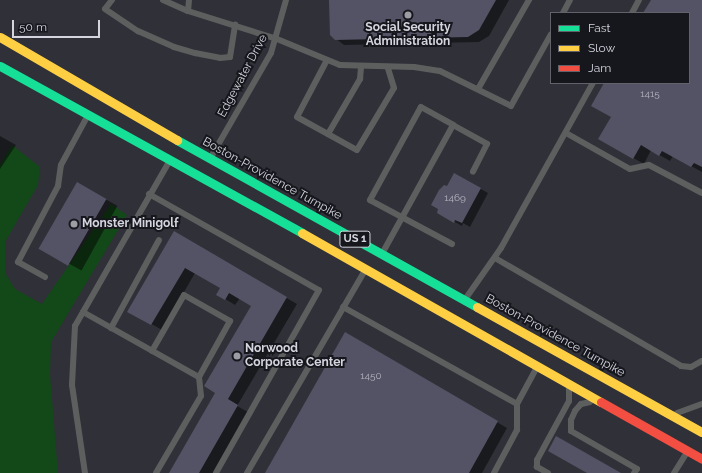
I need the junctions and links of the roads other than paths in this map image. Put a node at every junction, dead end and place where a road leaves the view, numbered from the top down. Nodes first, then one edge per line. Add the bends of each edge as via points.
1 (112, 0) edge
2 (163, 0) edge
3 (189, 0) edge
4 (286, 0) edge
5 (529, 0) edge
6 (570, 0) edge
7 (639, 0) edge
8 (188, 11) junction
9 (564, 12) edge
10 (633, 12) edge
11 (235, 24) junction
12 (550, 36) edge
13 (0, 37) edge
14 (277, 39) junction
15 (327, 60) junction
16 (0, 66) edge
17 (361, 68) junction
18 (388, 68) junction
19 (592, 84) edge
20 (478, 89) junction
21 (88, 115) junction
22 (453, 125) junction
23 (566, 133) junction
24 (328, 134) junction
25 (210, 159) junction
26 (170, 161) junction
27 (473, 172) dead end
28 (702, 193) edge
29 (149, 194) junction
30 (403, 217) junction
31 (159, 240) dead end
32 (452, 244) dead end
33 (383, 254) junction
34 (495, 258) junction
35 (366, 268) junction
36 (44, 277) dead end
37 (465, 300) junction
38 (343, 308) junction
39 (83, 312) junction
40 (111, 328) junction
41 (152, 351) junction
42 (702, 361) edge
43 (538, 366) junction
44 (199, 377) junction
45 (564, 380) junction
46 (603, 402) junction
47 (517, 404) junction
48 (702, 404) edge
49 (671, 414) junction
50 (702, 432) edge
51 (687, 451) junction
52 (702, 459) edge
53 (85, 473) edge
54 (156, 473) edge
55 (216, 473) edge
56 (247, 473) edge
57 (494, 473) edge
58 (548, 473) edge
59 (634, 473) edge
60 (674, 473) edge

1 - 11 lane via 105,9 138,31 174,47 214,57 230,57
2 - 8 lane
3 - 8 lane
4 - 14 lane, Edgewater Drive
5 - 20 lane
6 - 9 lane
7 - 10 lane
8 - 11 lane
11 - 14 lane
12 - 20 lane via 511,106
13 - 25 main road, Boston-Providence Turnpike / US 1
14 - 15 lane
14 - 25 lane, Edgewater Drive
15 - 17 lane via 340,66
15 - 24 lane via 297,117
16 - 21 main road, US 1
17 - 18 lane
17 - 24 lane via 360,79
18 - 20 lane via 414,67 440,71
18 - 24 lane via 394,88 357,150
19 - 23 lane
21 - 26 main road, US 1
21 - 36 lane via 61,165 58,186 18,262
22 - 27 lane via 487,144
22 - 30 lane
22 - 30 lane via 421,107 370,200
23 - 28 lane via 630,169 649,165
23 - 34 lane
25 - 33 main road, Boston-Providence Turnpike / US 1
26 - 29 lane
26 - 35 main road, US 1
29 - 39 lane
29 - 55 lane via 319,290
30 - 32 lane
30 - 33 lane
31 - 40 lane
33 - 37 main road, Boston-Providence Turnpike / US 1
34 - 37 lane
34 - 42 lane via 681,366 692,367
35 - 38 lane
35 - 43 main road, US 1
37 - 49 main road, Boston-Providence Turnpike / US 1
38 - 47 lane
38 - 56 lane
39 - 40 lane
39 - 53 lane via 75,326 72,385
40 - 41 lane
41 - 44 lane
41 - 44 lane via 184,295 230,321
43 - 45 main road, US 1
43 - 47 lane
44 - 54 lane via 200,396
45 - 46 main road, US 1
45 - 58 lane via 569,390 569,399 536,464
46 - 51 main road, US 1
46 - 59 lane via 587,402 578,406 571,420 570,430 576,436 637,469
47 - 57 lane via 517,430
48 - 49 lane
49 - 50 main road, Boston-Providence Turnpike / US 1
51 - 52 main road, US 1
51 - 60 lane

